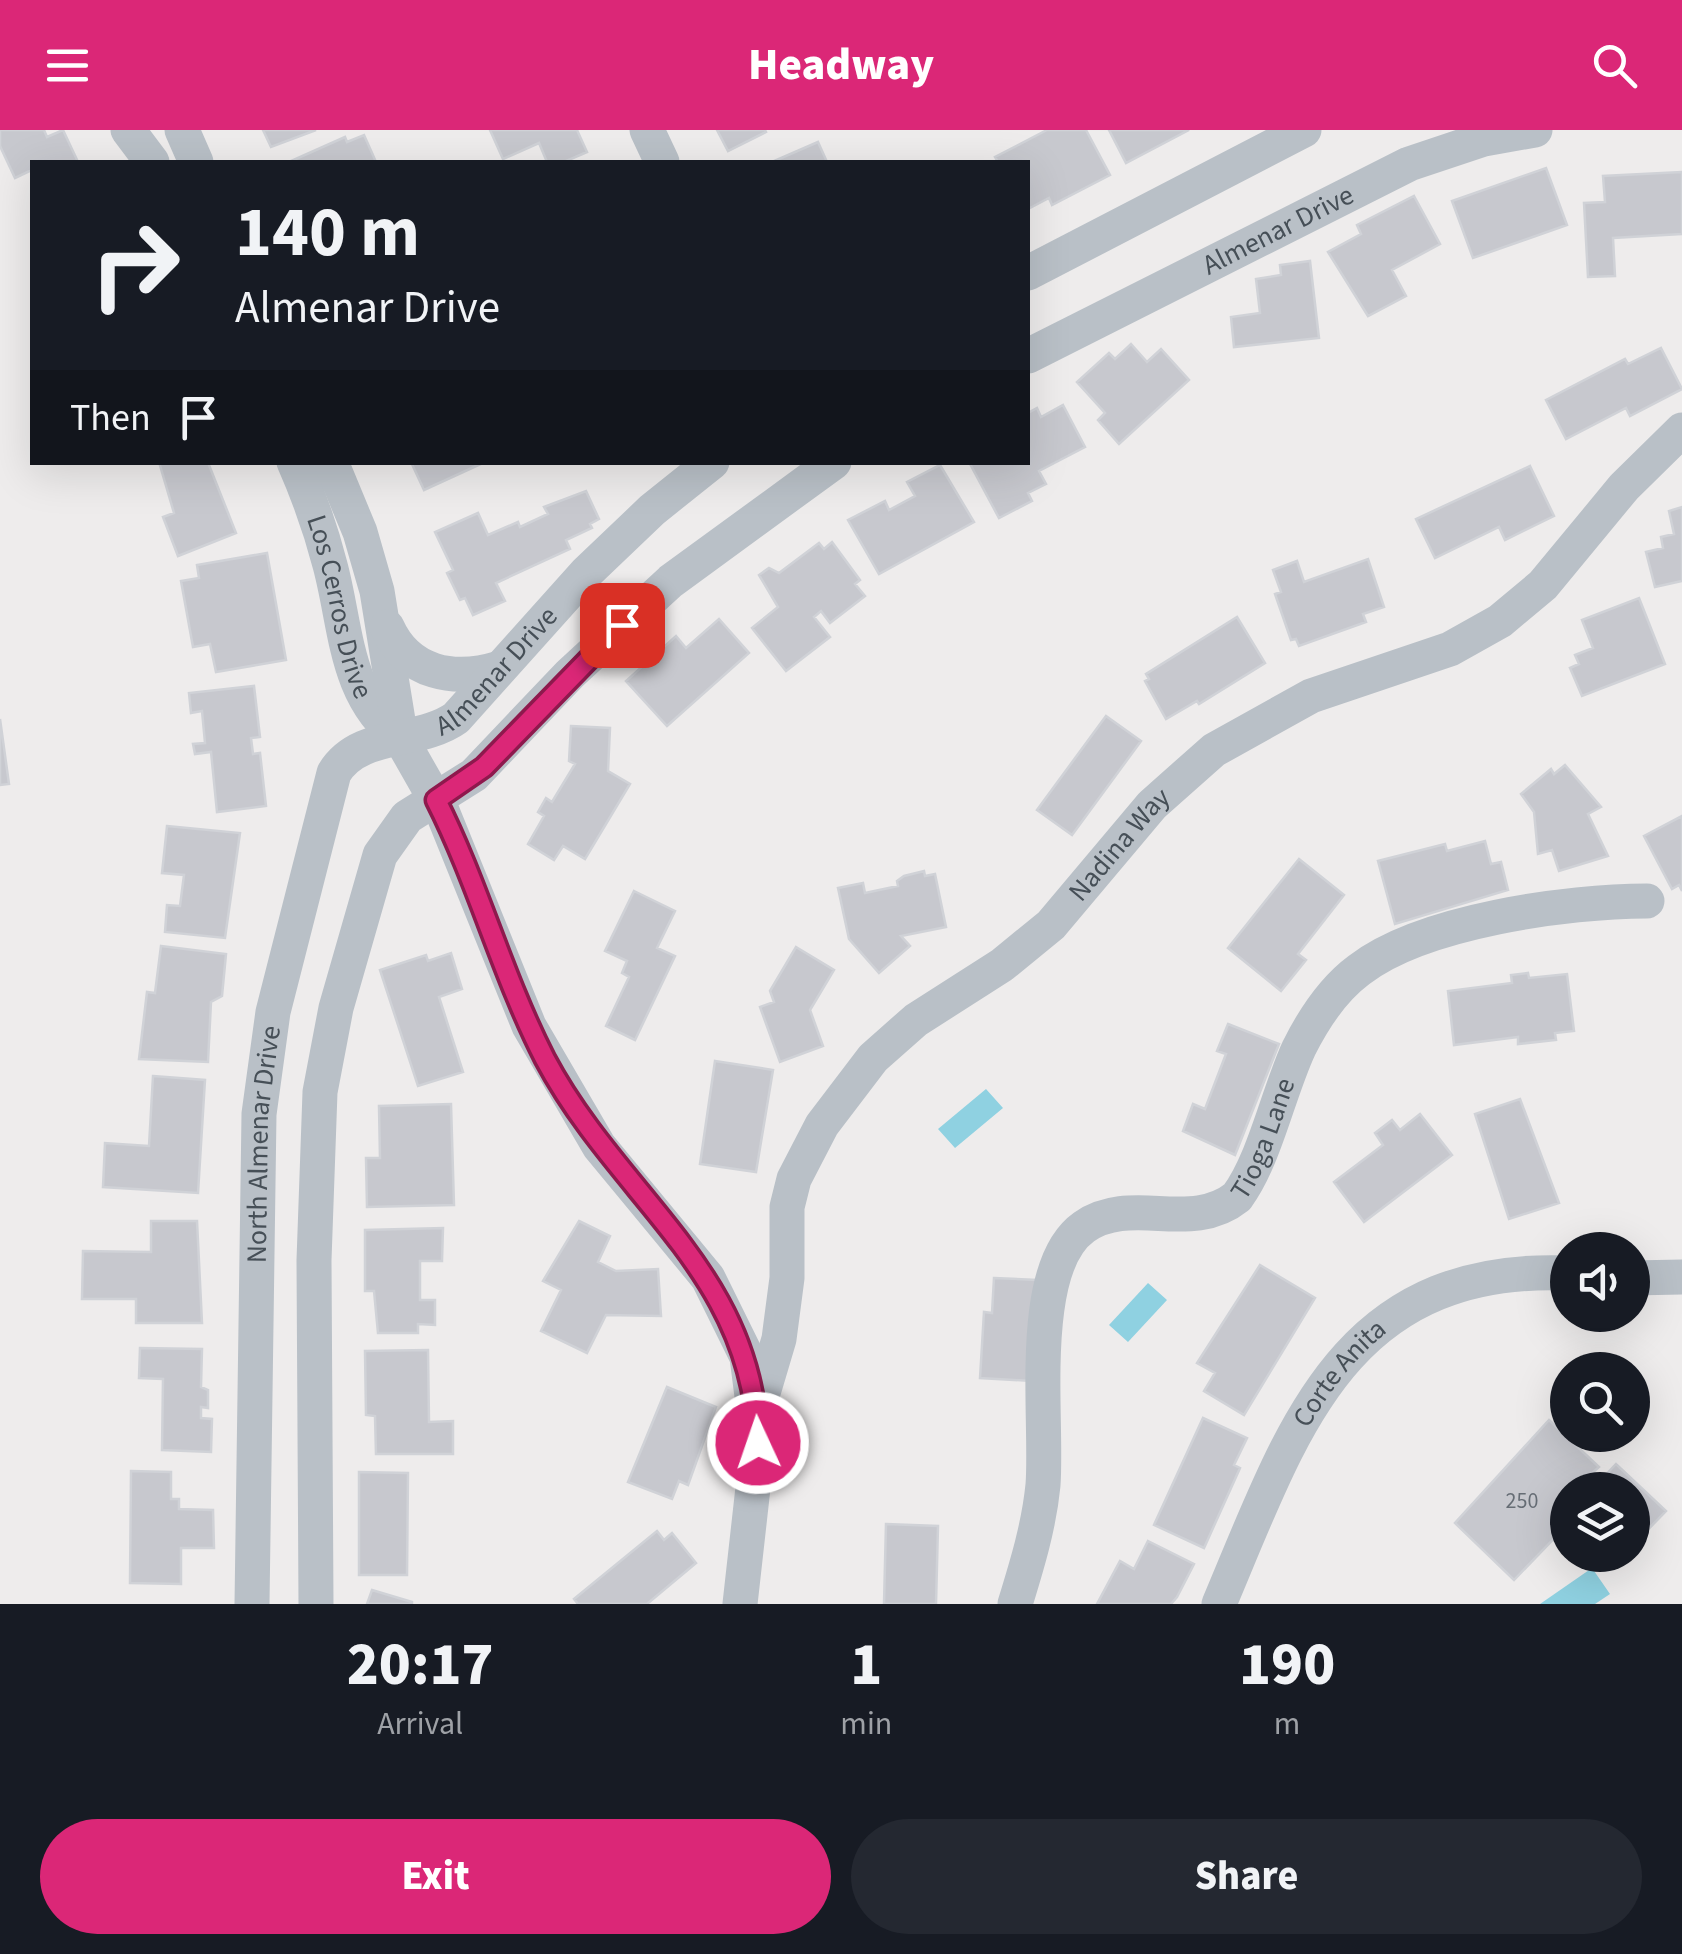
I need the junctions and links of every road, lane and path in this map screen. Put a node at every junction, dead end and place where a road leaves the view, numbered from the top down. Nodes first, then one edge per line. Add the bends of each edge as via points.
1 (128, 130) edge
2 (182, 130) edge
3 (647, 130) edge
4 (1304, 130) edge
5 (1535, 130) edge
6 (150, 160) edge
7 (195, 160) edge
8 (661, 160) edge
9 (1030, 272) edge
10 (1030, 355) edge
11 (1682, 430) edge
12 (295, 465) edge
13 (332, 465) edge
14 (708, 465) edge
15 (830, 465) edge
16 (383, 618) junction
17 (500, 668) junction
18 (401, 739) junction
19 (436, 800) junction
20 (1646, 901) dead end
21 (1550, 1275) edge
22 (1682, 1277) edge
23 (1650, 1278) edge
24 (757, 1413) junction
25 (252, 1604) edge
26 (316, 1604) edge
27 (740, 1604) edge
28 (1015, 1604) edge
29 (1218, 1604) edge

1 - 6 street
2 - 7 street
3 - 8 street
4 - 9 street
5 - 10 street, Almenar Drive via 1408,164
11 - 24 street, Nadina Way via 1624,487 1543,585 1500,621 1450,648 1311,696 1214,750 1152,805 1040,935 916,1020 873,1058 822,1126 794,1179 782,1326
12 - 18 street, Los Cerros Drive via 330,565 356,684 376,717
13 - 16 street, Los Cerros Drive via 360,532
14 - 17 street, Almenar Drive via 616,543
15 - 19 street via 671,581 570,674 484,767
16 - 17 street via 398,647 432,671
16 - 18 street, Los Cerros Drive
17 - 18 street, Almenar Drive via 446,725
18 - 19 street, Los Cerros Drive
18 - 25 street, North Almenar Drive via 362,748 334,773 268,1038 258,1140
19 - 24 street, Los Cerros Drive via 546,1059 599,1146 723,1304 747,1357
19 - 26 street, North Almenar Drive via 406,817 380,855 336,1008 320,1092
20 - 28 street, Tioga Lane via 1515,915 1424,938 1373,960 1314,1021 1237,1197 1190,1215 1111,1213 1067,1242 1048,1298 1042,1490
21 - 29 street, Corte Anita via 1506,1276 1442,1292 1384,1323 1348,1354 1294,1432
22 - 23 street
24 - 27 street, Los Cerros Drive

